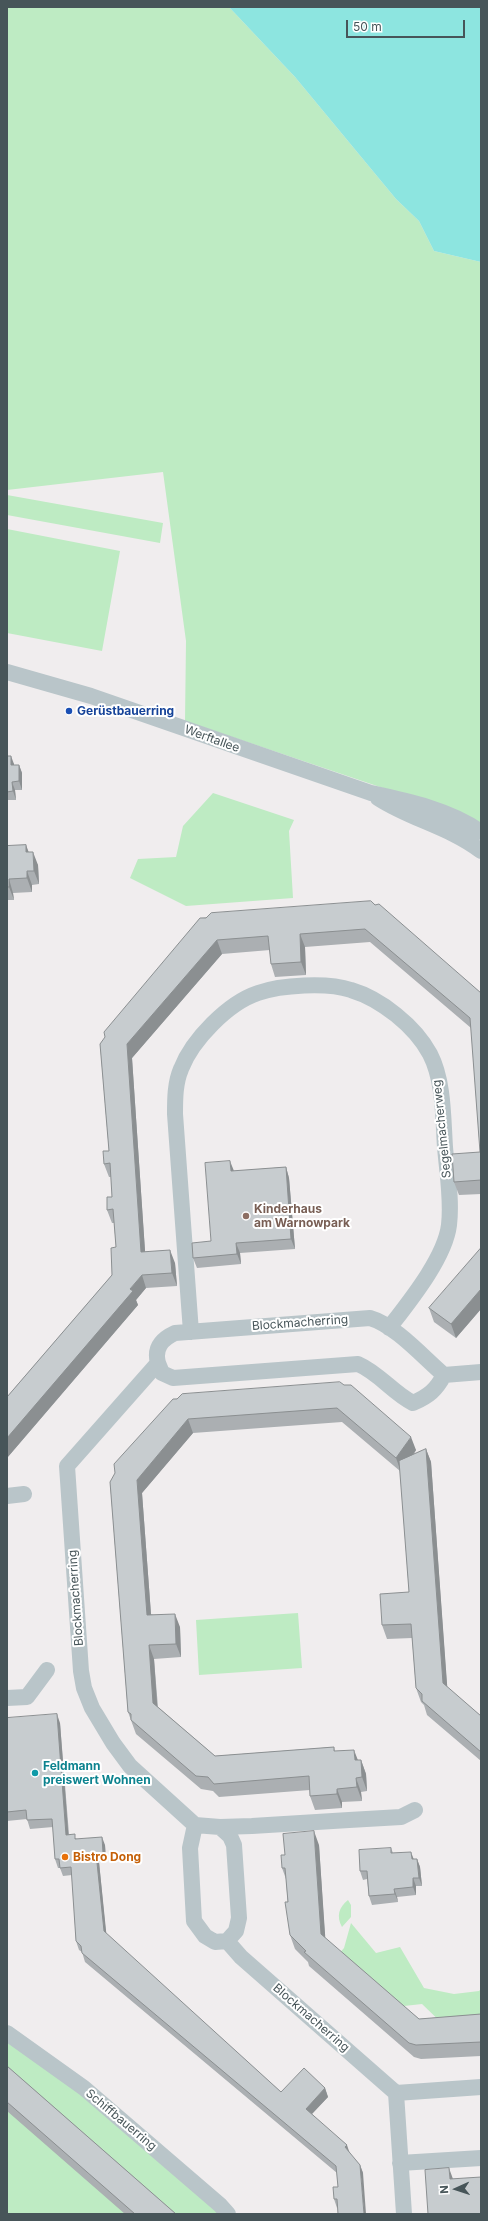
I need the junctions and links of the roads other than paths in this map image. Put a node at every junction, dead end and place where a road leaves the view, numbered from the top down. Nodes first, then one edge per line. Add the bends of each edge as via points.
1 (7, 672) edge
2 (371, 794) junction
3 (481, 832) edge
4 (481, 851) edge
5 (389, 1328) junction
6 (191, 1332) junction
7 (158, 1362) junction
8 (481, 1372) edge
9 (444, 1375) junction
10 (24, 1494) dead end
11 (7, 1496) edge
12 (47, 1670) dead end
13 (7, 1698) edge
14 (415, 1810) dead end
15 (195, 1825) junction
16 (220, 1827) junction
17 (227, 1941) junction
18 (7, 2033) edge
19 (481, 2086) edge
20 (396, 2092) junction
21 (481, 2158) edge
22 (400, 2163) junction
23 (228, 2214) edge
24 (404, 2214) edge

1 - 2 street, Werftallee via 91,696
2 - 3 street, Werftallee via 401,800 444,814
2 - 4 street, Werftallee via 397,811 458,836
5 - 6 street, Blockmacherring via 370,1318
5 - 6 street, Segelmacherweg via 410,1301 442,1248 449,1225 442,1102 438,1077 430,1055 413,1031 393,1014 366,995 349,989 319,986 274,989 256,993 233,1005 199,1038 181,1069 176,1088 175,1114
5 - 9 street, Blockmacherring
6 - 7 street, Blockmacherring via 175,1333 164,1338 158,1346
7 - 9 street via 162,1373 173,1378 358,1364 368,1368 413,1404 428,1397
7 - 15 street, Blockmacherring via 67,1466 80,1656 84,1688 112,1743 130,1766
8 - 9 street
10 - 11 street
12 - 13 street via 27,1697
14 - 16 street via 401,1817
15 - 16 street
15 - 17 street via 190,1848 194,1920 204,1936 215,1942
16 - 17 street via 230,1836 234,1845 239,1918 236,1930
17 - 20 street, Blockmacherring via 241,1957
18 - 23 street, Schiffbauerring via 84,2088
19 - 20 street
20 - 22 street
21 - 22 street
22 - 24 street

